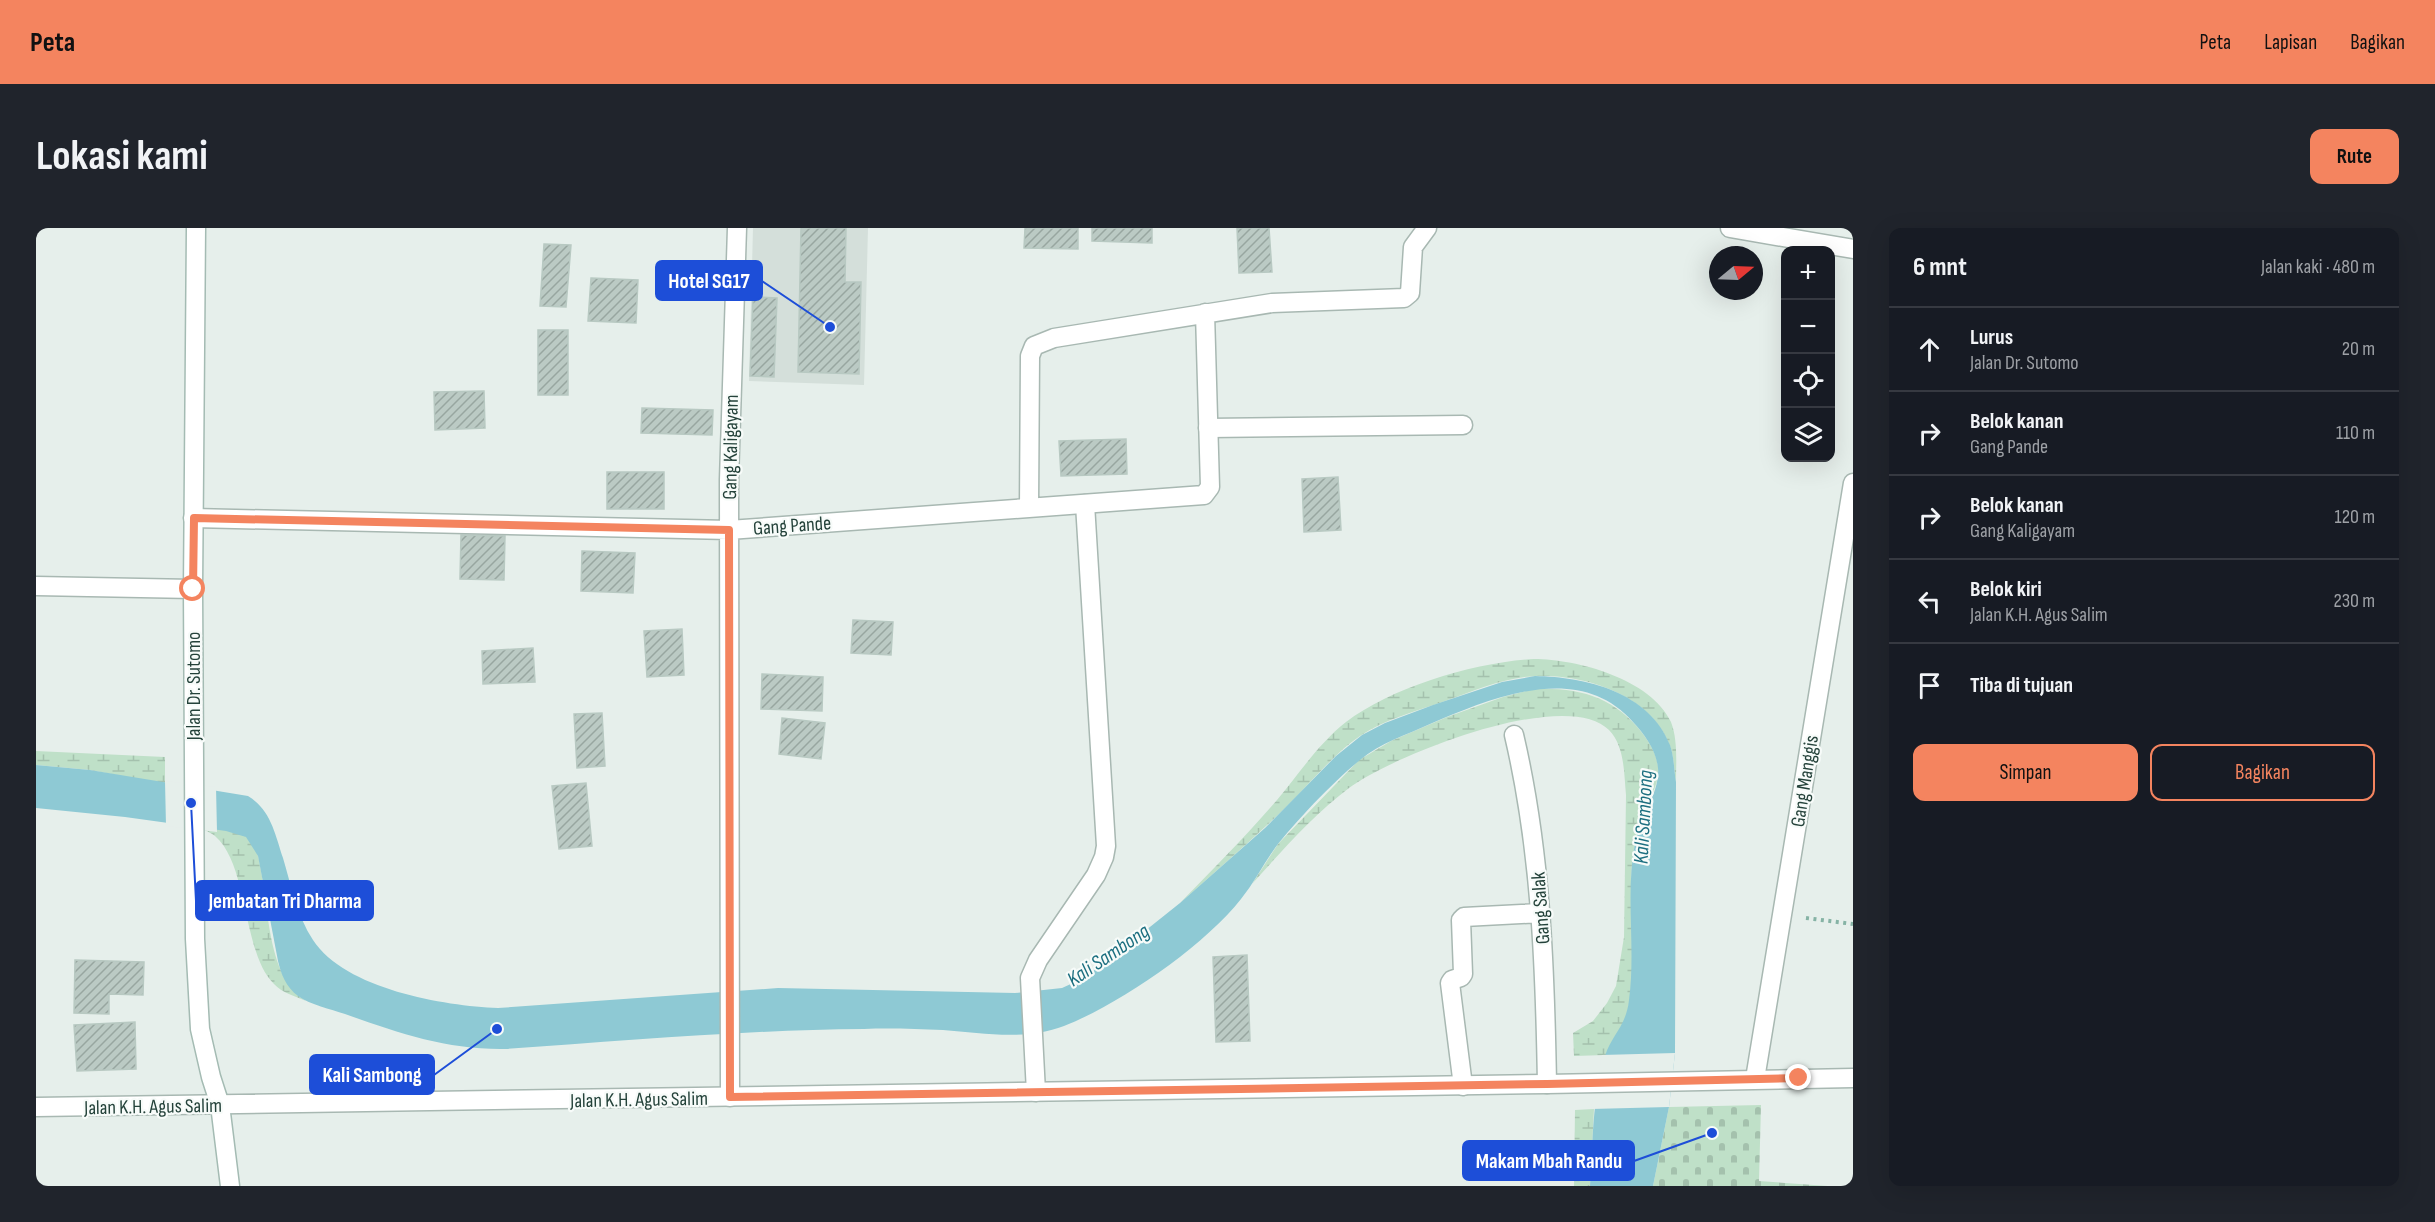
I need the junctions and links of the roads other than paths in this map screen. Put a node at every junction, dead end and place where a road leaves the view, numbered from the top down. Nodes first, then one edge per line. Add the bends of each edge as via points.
1 (196, 228) edge
2 (737, 228) edge
3 (1427, 228) edge
4 (1730, 228) edge
5 (1760, 231) edge
6 (1853, 249) edge
7 (1205, 313) junction
8 (1463, 425) dead end
9 (1208, 428) junction
10 (1853, 483) edge
11 (1085, 504) junction
12 (1029, 508) junction
13 (194, 518) junction
14 (729, 530) junction
15 (36, 586) edge
16 (193, 589) junction
17 (1514, 735) dead end
18 (1541, 913) junction
19 (1853, 1078) edge
20 (1755, 1079) junction
21 (1547, 1084) junction
22 (1463, 1086) junction
23 (1036, 1092) junction
24 (730, 1097) junction
25 (220, 1105) junction
26 (36, 1107) edge
27 (230, 1186) edge

1 - 13 street, Jalan Dr. Sutomo
2 - 14 street, Gang Kaligayam
3 - 7 street via 1413,247 1407,297 1280,302
4 - 5 street
5 - 6 street
7 - 9 street, Gang Pande
7 - 12 street via 1054,338 1034,346 1030,356
8 - 9 street
9 - 11 street, Gang Pande via 1210,487 1206,495
10 - 20 street, Gang Manggis
11 - 12 street, Gang Pande
11 - 23 street via 1106,851 1096,875 1032,972
12 - 14 street, Gang Pande
13 - 14 street, Gang Pande
13 - 16 street, Jalan Dr. Sutomo
14 - 24 street, Gang Kaligayam
15 - 16 street
16 - 25 street, Jalan Dr. Sutomo via 199,1020
17 - 18 street, Gang Salak via 1530,810
18 - 21 street, Gang Salak
18 - 22 street via 1461,920 1463,974 1450,985
19 - 20 street, Jalan K.H. Agus Salim
20 - 21 street, Jalan K.H. Agus Salim
21 - 22 street, Jalan K.H. Agus Salim
22 - 23 street, Jalan K.H. Agus Salim
23 - 24 street, Jalan K.H. Agus Salim
24 - 25 street, Jalan K.H. Agus Salim
25 - 26 street, Jalan K.H. Agus Salim
25 - 27 street, Jalan Dr. Sutomo

